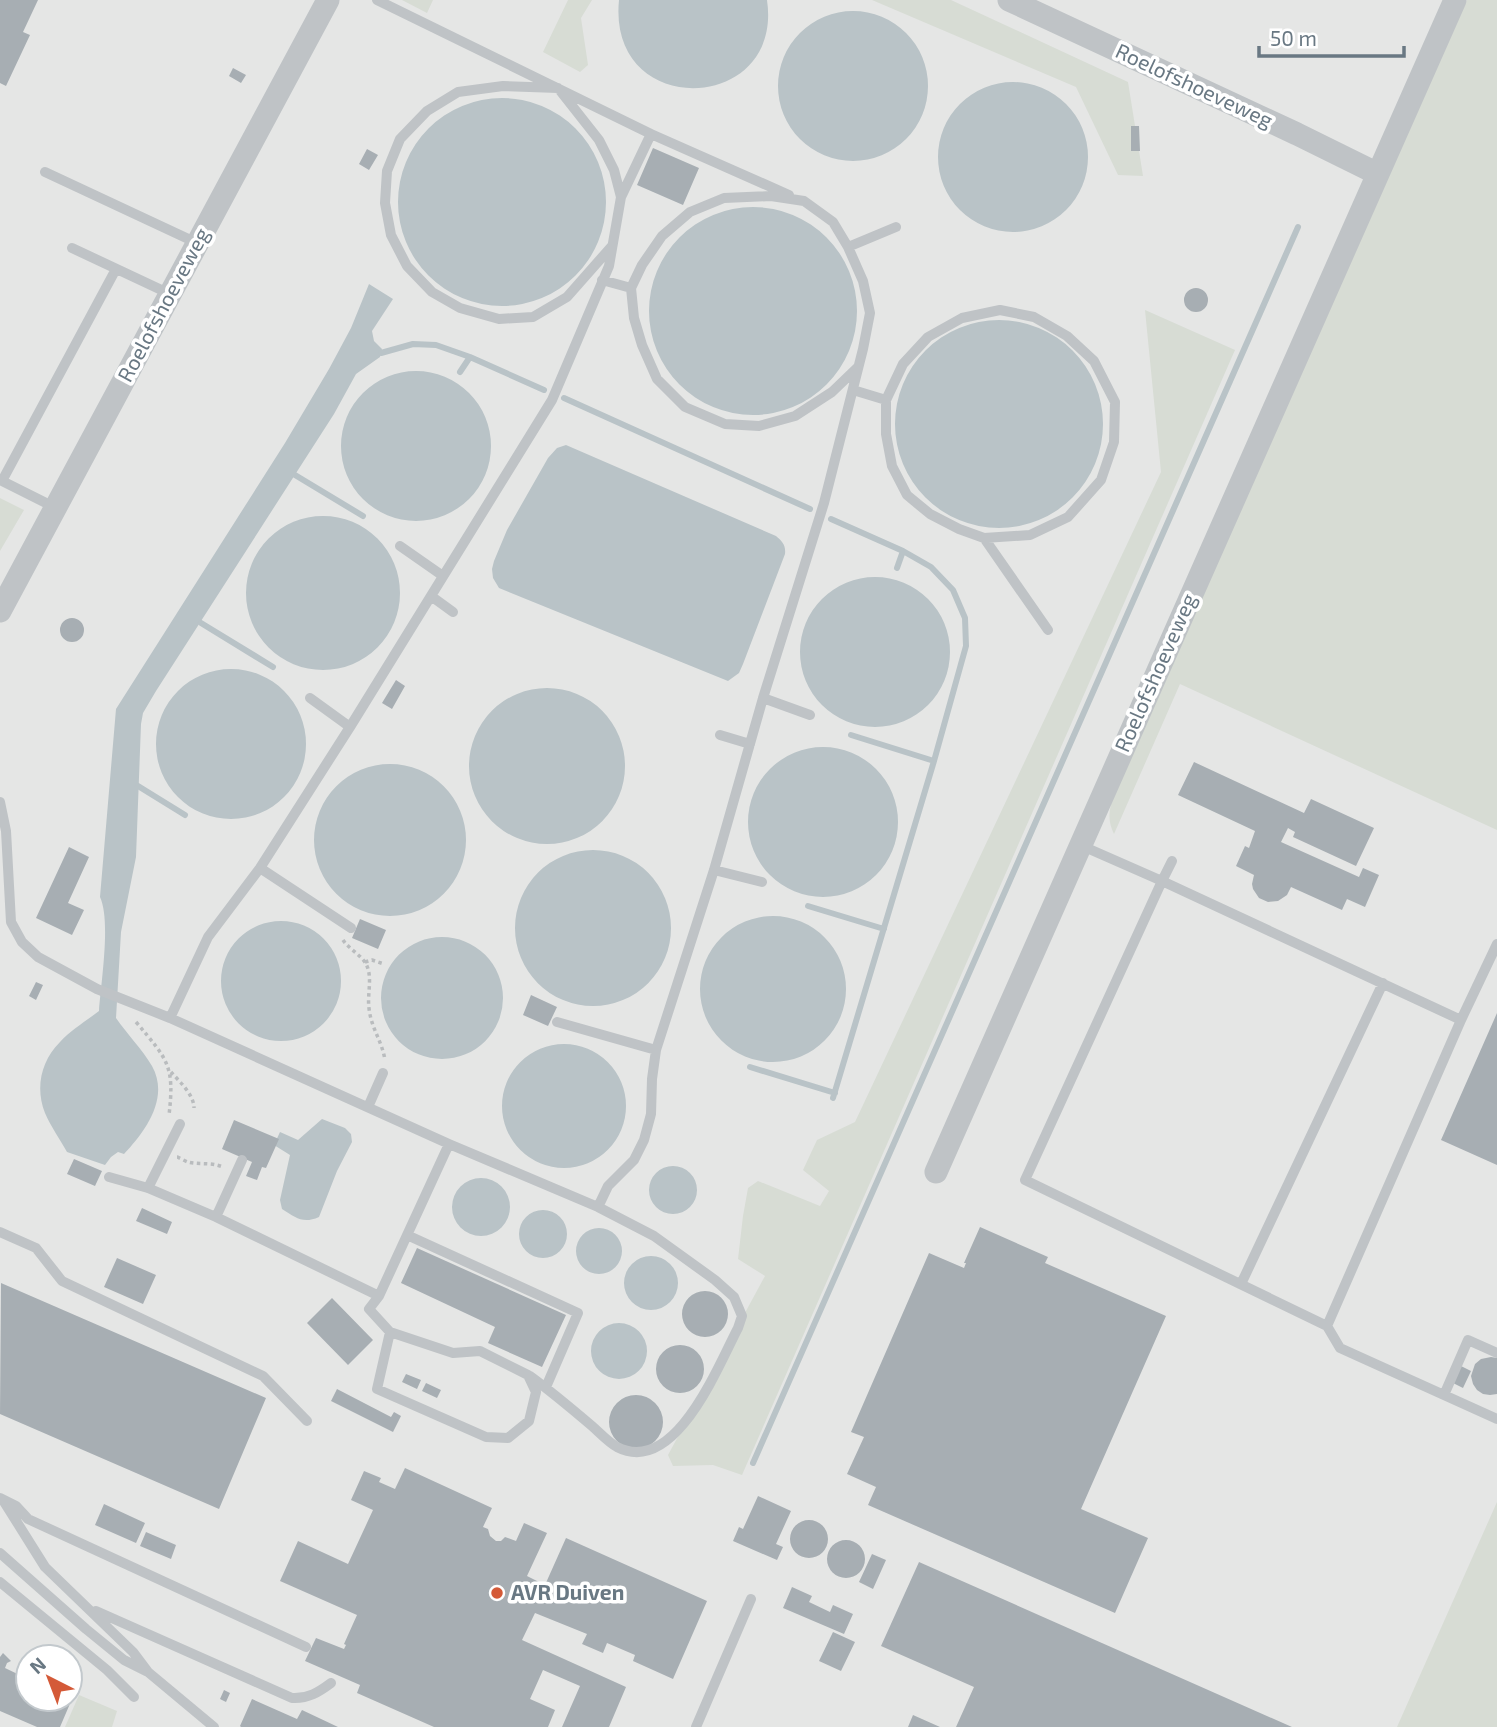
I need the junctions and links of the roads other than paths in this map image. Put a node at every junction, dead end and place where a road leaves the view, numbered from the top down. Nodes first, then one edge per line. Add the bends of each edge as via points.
1 (328, 0) edge
2 (377, 0) edge
3 (1009, 0) edge
4 (1455, 0) edge
5 (558, 88) junction
6 (651, 134) junction
7 (45, 172) dead end
8 (1378, 174) junction
9 (621, 197) junction
10 (804, 201) junction
11 (896, 227) dead end
12 (197, 243) junction
13 (612, 246) junction
14 (848, 247) junction
15 (72, 248) dead end
16 (116, 269) junction
17 (603, 280) junction
18 (631, 288) junction
19 (170, 294) junction
20 (859, 366) junction
21 (853, 390) junction
22 (886, 400) junction
23 (1, 481) edge
24 (55, 508) junction
25 (984, 538) junction
26 (400, 546) dead end
27 (443, 576) junction
28 (431, 596) junction
29 (0, 611) edge
30 (453, 612) dead end
31 (1048, 630) dead end
32 (310, 698) dead end
33 (763, 698) junction
34 (810, 715) dead end
35 (350, 727) junction
36 (720, 735) dead end
37 (750, 744) junction
38 (0, 802) edge
39 (1080, 845) junction
40 (1172, 861) dead end
41 (260, 868) junction
42 (714, 870) junction
43 (1162, 881) junction
44 (762, 882) dead end
45 (351, 928) dead end
46 (1497, 944) edge
47 (1382, 983) junction
48 (170, 1018) junction
49 (1461, 1020) junction
50 (557, 1022) dead end
51 (656, 1050) junction
52 (383, 1073) road end
53 (368, 1107) junction
54 (180, 1125) dead end
55 (449, 1144) junction
56 (242, 1160) dead end
57 (936, 1172) dead end
58 (109, 1177) dead end
59 (148, 1188) junction
60 (598, 1207) junction
61 (216, 1217) junction
62 (0, 1232) edge
63 (407, 1236) junction
64 (1241, 1284) junction
65 (379, 1296) junction
66 (1326, 1326) junction
67 (390, 1332) junction
68 (1497, 1353) edge
69 (528, 1375) junction
70 (545, 1387) junction
71 (1444, 1395) junction
72 (1497, 1419) edge
73 (307, 1421) dead end
74 (1, 1498) edge
75 (0, 1553) edge
76 (0, 1582) edge
77 (751, 1599) dead end
78 (87, 1607) junction
79 (306, 1647) dead end
80 (148, 1672) junction
81 (331, 1683) dead end
82 (134, 1697) dead end
83 (214, 1727) edge
84 (696, 1727) edge

1 - 12 street, Roelofshoeveweg
2 - 5 lane
3 - 8 street, Roelofshoeveweg
4 - 8 street, Roelofshoeveweg
5 - 6 lane
5 - 9 lane via 599,140
5 - 13 lane via 503,86 458,92 427,111 400,139 387,171 385,203 391,234 407,266 432,292 460,308 499,319 533,317 567,297
6 - 9 lane
6 - 10 lane
7 - 12 lane
8 - 39 street, Roelofshoeveweg
9 - 13 lane
10 - 14 lane via 832,222
10 - 18 lane via 771,196 724,198 690,212 663,236
11 - 14 lane
12 - 19 street, Roelofshoeveweg
13 - 17 lane
14 - 20 lane via 870,313
15 - 16 lane
16 - 19 lane
16 - 23 lane
17 - 18 lane
17 - 27 lane via 552,400
18 - 20 lane via 634,318 657,379 685,407 725,424 759,426 795,416 832,392
19 - 24 street, Roelofshoeveweg
20 - 21 lane
21 - 22 lane
21 - 33 lane via 818,524
22 - 25 lane via 892,466 906,495 930,514
22 - 25 lane via 903,364 928,337 962,318 1000,310 1034,317 1067,336 1094,361 1115,402 1114,442 1101,480 1068,517 1030,535
23 - 24 lane
24 - 29 street, Roelofshoeveweg
25 - 31 lane
26 - 27 lane
27 - 28 lane
28 - 30 lane
28 - 35 lane
32 - 35 lane
33 - 34 lane
33 - 37 lane
35 - 41 lane
36 - 37 lane
37 - 42 lane
38 - 48 lane via 11,922 22,942 38,957 97,989
39 - 43 lane
39 - 57 street, Roelofshoeveweg
40 - 43 lane
41 - 45 lane
41 - 48 lane via 208,937
42 - 44 lane
42 - 51 lane
43 - 47 lane
43 - 64 lane via 1025,1180
46 - 49 lane
47 - 49 lane
47 - 64 lane
48 - 53 lane
49 - 66 lane
50 - 51 lane
51 - 60 lane via 644,1140 634,1160 608,1186
52 - 53 lane
53 - 55 lane
54 - 59 lane
55 - 60 lane
55 - 63 lane
56 - 61 lane
58 - 59 lane
59 - 61 lane
60 - 70 lane via 654,1236 715,1280 734,1297 741,1316 695,1410 661,1444 639,1453 617,1447
61 - 65 lane
62 - 73 lane via 36,1248 62,1281 263,1376
63 - 65 lane
63 - 70 lane via 578,1313
64 - 66 lane
65 - 67 lane via 369,1309
66 - 71 lane via 1340,1348
67 - 69 lane via 453,1353 480,1351
67 - 69 lane via 377,1389 486,1437 508,1438 528,1421 536,1392
68 - 71 lane via 1468,1340
69 - 70 lane
71 - 72 lane
74 - 78 lane via 45,1567
74 - 79 lane via 28,1519
75 - 80 lane via 124,1660
76 - 82 lane
77 - 84 lane
78 - 80 lane
78 - 81 lane via 292,1698 309,1696
80 - 83 lane

